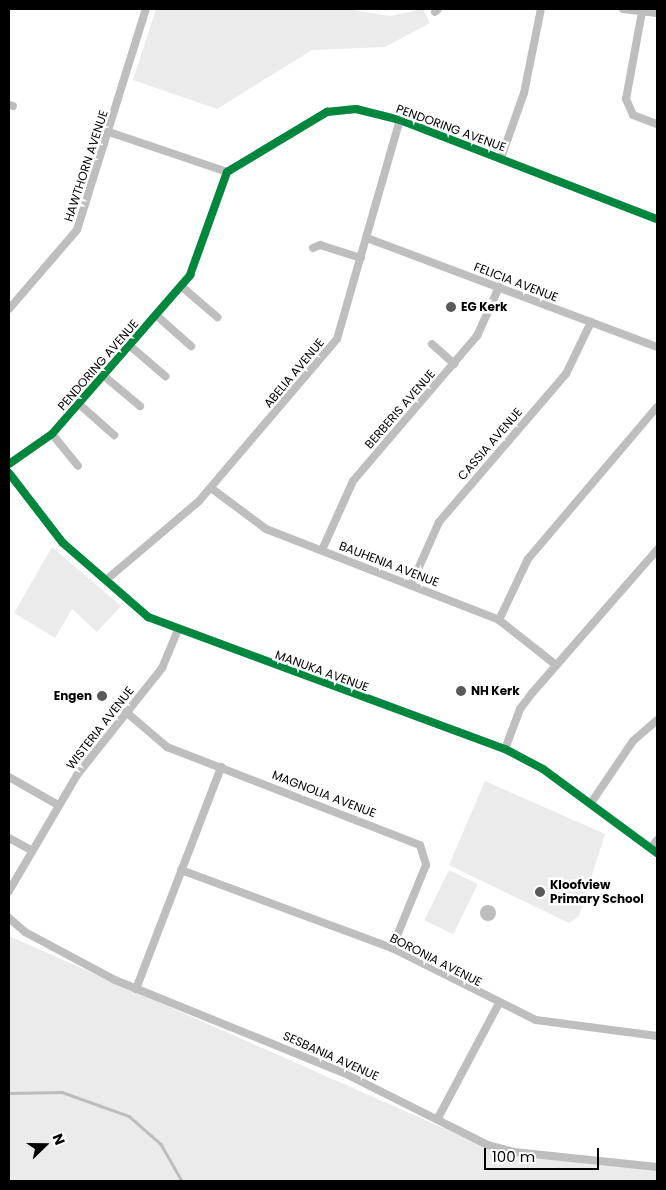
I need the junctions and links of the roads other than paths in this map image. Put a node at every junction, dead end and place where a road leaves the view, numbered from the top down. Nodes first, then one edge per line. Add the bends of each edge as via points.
1 (146, 9) edge
2 (541, 9) edge
3 (623, 9) edge
4 (642, 12) junction
5 (657, 13) edge
6 (400, 120) junction
7 (657, 124) edge
8 (109, 132) junction
9 (501, 158) junction
10 (227, 172) junction
11 (657, 219) edge
12 (366, 238) junction
13 (312, 248) dead end
14 (361, 258) junction
15 (181, 286) junction
16 (499, 287) junction
17 (9, 309) edge
18 (156, 315) junction
19 (217, 317) dead end
20 (591, 322) junction
21 (432, 344) dead end
22 (129, 346) junction
23 (191, 346) dead end
24 (657, 347) edge
25 (454, 364) junction
26 (104, 376) junction
27 (165, 376) dead end
28 (79, 404) junction
29 (140, 406) dead end
30 (657, 407) edge
31 (52, 434) junction
32 (114, 435) dead end
33 (9, 464) edge
34 (78, 466) dead end
35 (9, 473) edge
36 (211, 488) junction
37 (322, 550) junction
38 (657, 550) edge
39 (106, 580) junction
40 (411, 584) junction
41 (499, 620) junction
42 (178, 630) junction
43 (556, 665) junction
44 (126, 712) junction
45 (657, 720) edge
46 (505, 749) junction
47 (221, 767) junction
48 (9, 776) edge
49 (591, 804) junction
50 (58, 805) junction
51 (9, 838) edge
52 (657, 840) edge
53 (654, 850) edge
54 (32, 851) junction
55 (181, 870) junction
56 (9, 873) edge
57 (17, 877) junction
58 (9, 891) edge
59 (9, 918) edge
60 (392, 948) junction
61 (136, 989) junction
62 (498, 1005) junction
63 (657, 1036) edge
64 (438, 1118) junction
65 (657, 1167) edge

1 - 8 street, HAWTHORN AVENUE
2 - 9 street via 524,93
3 - 4 street
4 - 5 street
4 - 7 street via 626,99 633,115
6 - 9 street, PENDORING AVENUE
6 - 10 street, PENDORING AVENUE via 356,109 327,112
6 - 12 street, ABELIA AVENUE
8 - 10 street
8 - 17 street, HAWTHORN AVENUE via 77,230
9 - 11 street, PENDORING AVENUE
10 - 15 street, PENDORING AVENUE via 195,268
12 - 14 street, ABELIA AVENUE
12 - 16 street, FELICIA AVENUE
13 - 14 street via 320,245
14 - 36 street, ABELIA AVENUE via 333,344
15 - 18 street, PENDORING AVENUE
15 - 19 street
16 - 20 street, FELICIA AVENUE
16 - 25 street, BERBERIS AVENUE via 483,328
18 - 22 street, PENDORING AVENUE
18 - 23 street
20 - 24 street, FELICIA AVENUE
20 - 40 street, CASSIA AVENUE via 566,374 439,522
21 - 25 street
22 - 26 street, PENDORING AVENUE
22 - 27 street
25 - 37 street, BERBERIS AVENUE via 353,481
26 - 28 street, PENDORING AVENUE
26 - 29 street
28 - 31 street, PENDORING AVENUE
28 - 32 street
30 - 41 street via 525,563
31 - 33 street, PENDORING AVENUE
31 - 34 street
35 - 39 street, MANUKA AVENUE via 63,543
36 - 37 street, BAUHENIA AVENUE via 250,521
36 - 39 street, ABELIA AVENUE
37 - 40 street, BAUHENIA AVENUE
38 - 43 street
39 - 42 street, MANUKA AVENUE via 148,617
40 - 41 street, BAUHENIA AVENUE
41 - 43 street, BAUHENIA AVENUE
42 - 44 street, WISTERIA AVENUE via 162,668
42 - 46 street, MANUKA AVENUE
43 - 46 street via 520,709
44 - 47 street, MAGNOLIA AVENUE via 166,746
44 - 50 street, WISTERIA AVENUE
45 - 49 street via 633,741
46 - 49 street, MANUKA AVENUE
47 - 55 street
47 - 60 street, MAGNOLIA AVENUE via 420,845 426,865
48 - 50 street
49 - 53 street, MANUKA AVENUE
50 - 54 street, WISTERIA AVENUE
51 - 54 street
52 - 53 street
54 - 57 street, WISTERIA AVENUE
55 - 60 street, BORONIA AVENUE
55 - 61 street
56 - 57 street
57 - 58 street, WISTERIA AVENUE
59 - 61 street, SESBANIA AVENUE via 25,932
60 - 62 street, BORONIA AVENUE
61 - 64 street, SESBANIA AVENUE via 282,1046
62 - 63 street, BORONIA AVENUE via 536,1020
62 - 64 street
64 - 65 street, SESBANIA AVENUE via 502,1150

